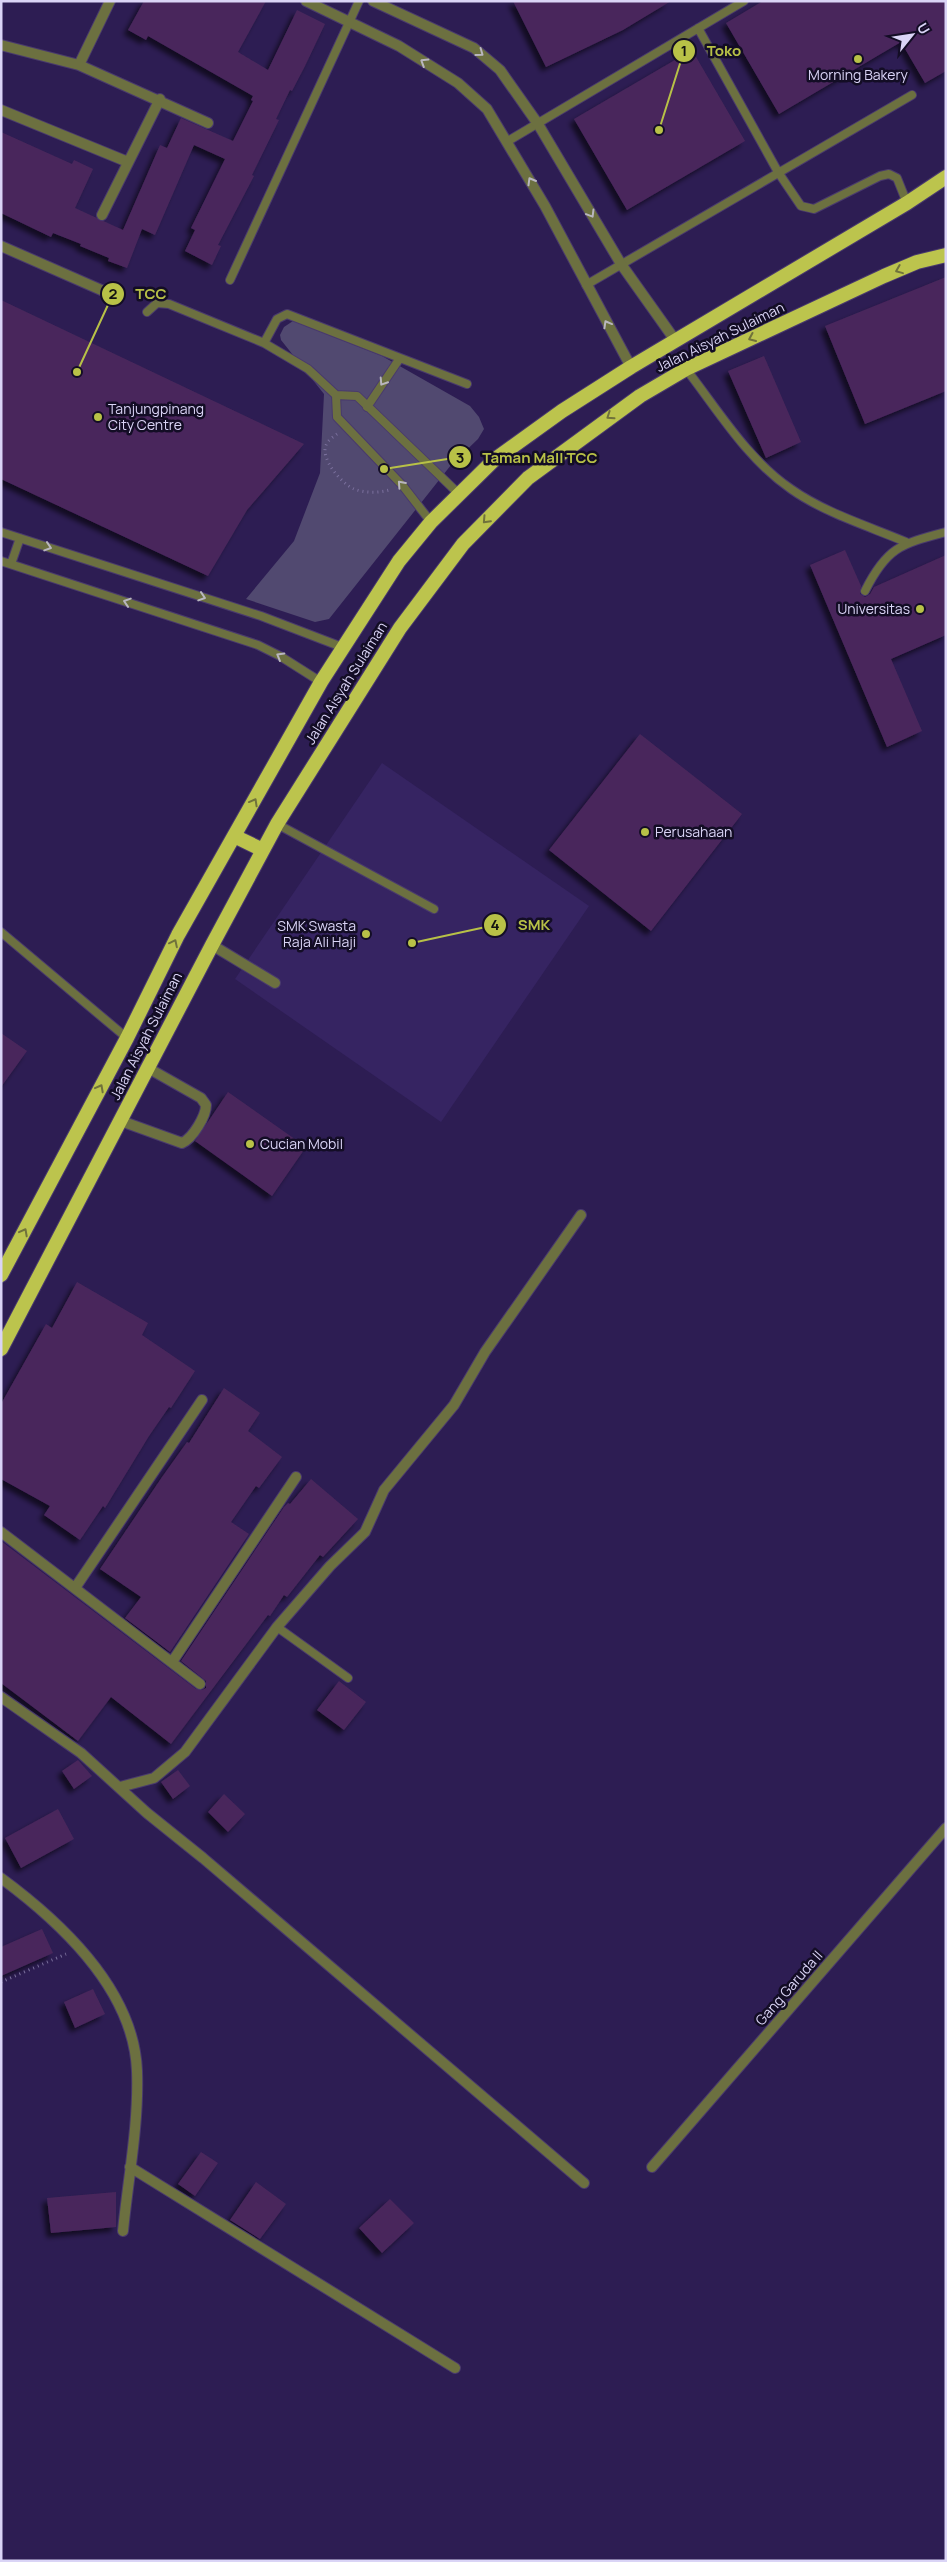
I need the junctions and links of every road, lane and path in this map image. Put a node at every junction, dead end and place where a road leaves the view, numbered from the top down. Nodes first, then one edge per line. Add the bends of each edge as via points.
1 (110, 1) edge
2 (306, 1) edge
3 (359, 1) edge
4 (373, 1) edge
5 (744, 1) edge
6 (349, 22) junction
7 (698, 28) junction
8 (1, 45) edge
9 (79, 65) junction
10 (912, 95) dead end
11 (160, 99) junction
12 (1, 110) edge
13 (208, 123) dead end
14 (538, 124) junction
15 (508, 142) junction
16 (128, 162) junction
17 (778, 172) junction
18 (946, 177) edge
19 (907, 203) junction
20 (102, 215) dead end
21 (1, 246) edge
22 (946, 255) edge
23 (621, 264) junction
24 (230, 280) dead end
25 (586, 285) junction
26 (108, 293) dead end
27 (147, 312) dead end
28 (675, 340) junction
29 (264, 343) junction
30 (400, 358) junction
31 (631, 367) junction
32 (686, 369) junction
33 (467, 384) dead end
34 (336, 394) junction
35 (367, 407) junction
36 (345, 427) junction
37 (403, 486) junction
38 (459, 494) junction
39 (431, 522) junction
40 (1, 532) edge
41 (946, 532) edge
42 (20, 538) junction
43 (906, 542) junction
44 (1, 561) edge
45 (11, 564) junction
46 (865, 591) dead end
47 (342, 647) junction
48 (321, 682) junction
49 (278, 824) junction
50 (234, 836) junction
51 (263, 850) junction
52 (434, 909) dead end
53 (1, 932) edge
54 (212, 945) junction
55 (275, 983) dead end
56 (127, 1038) junction
57 (148, 1068) junction
58 (121, 1121) junction
59 (581, 1216) dead end
60 (7, 1255) edge
61 (1, 1275) edge
62 (1, 1349) edge
63 (202, 1400) dead end
64 (296, 1477) dead end
65 (1, 1532) edge
66 (75, 1588) junction
67 (277, 1627) junction
68 (172, 1662) junction
69 (348, 1678) dead end
70 (200, 1684) dead end
71 (1, 1697) edge
72 (120, 1787) junction
73 (946, 1828) edge
74 (1, 1878) edge
75 (78, 1948) junction
76 (1, 1982) edge
77 (130, 2167) junction
78 (652, 2167) dead end
79 (584, 2183) dead end
80 (123, 2231) dead end
81 (455, 2368) dead end

1 - 9 street
2 - 6 street
3 - 6 lane
4 -> 14 street via 474,48 500,70
5 - 7 lane
15 -> 6 street via 486,109 458,83 399,46
6 - 24 lane
7 - 14 lane
7 - 17 lane
8 - 9 street
9 - 11 street
10 - 17 lane
11 - 13 street
11 - 16 street
12 - 16 street
14 - 15 lane
14 -> 23 street
25 -> 15 street
16 - 20 street
17 - 19 lane via 796,201 805,208 814,208 889,174 897,178
17 - 23 lane
18 - 19 highway, Jalan Aisyah Sulaiman
19 - 28 highway, Jalan Aisyah Sulaiman
21 - 26 street
22 -> 32 highway, Jalan Aisyah Sulaiman via 917,262 884,276
23 - 25 lane
23 - 28 street
31 -> 25 street
27 - 29 lane via 153,305 164,303
28 - 31 highway, Jalan Aisyah Sulaiman
29 - 30 lane via 278,319 287,314
29 - 34 lane via 308,369
30 - 33 lane
30 -> 35 lane
31 - 38 highway, Jalan Aisyah Sulaiman via 494,460
32 - 43 lane via 743,444 773,476 813,502
32 -> 49 highway, Jalan Aisyah Sulaiman via 640,396 561,452 528,478 463,544 400,628
34 - 35 lane via 357,396
34 - 36 lane via 337,417
35 - 38 lane
37 -> 36 lane
36 - 37 path via 329,441 325,453 347,484 369,492
37 - 39 lane
38 - 39 highway, Jalan Aisyah Sulaiman
39 - 47 highway, Jalan Aisyah Sulaiman via 399,561
40 - 42 lane
41 - 43 lane
42 - 45 lane
42 -> 47 lane via 261,616
43 - 46 lane via 875,572
44 - 45 lane
48 -> 45 lane via 258,645
47 - 48 highway, Jalan Aisyah Sulaiman
50 -> 48 highway, Jalan Aisyah Sulaiman
49 - 51 highway, Jalan Aisyah Sulaiman
49 - 52 lane
50 - 51 highway
56 -> 50 highway, Jalan Aisyah Sulaiman via 178,935
51 - 54 highway, Jalan Aisyah Sulaiman
53 - 56 lane
54 - 55 street
54 - 57 highway, Jalan Aisyah Sulaiman
60 -> 56 highway, Jalan Aisyah Sulaiman
57 - 58 highway, Jalan Aisyah Sulaiman
57 - 58 street via 201,1098 206,1105 205,1112 191,1136 182,1143
58 - 62 highway, Jalan Aisyah Sulaiman
59 - 67 street via 485,1352 454,1405 384,1490 365,1532 330,1566
60 - 61 highway, Jalan Aisyah Sulaiman
63 - 66 street
64 - 68 street
65 - 66 street
66 - 68 street
67 - 69 lane
67 - 72 street via 174,1763 154,1778
68 - 70 street
71 - 72 street via 81,1754
72 - 79 street
73 - 78 street, Gang Garuda II
74 - 75 street via 47,1916
75 - 76 path
75 - 77 street via 106,1980 127,2020 134,2048 137,2096
77 - 80 street
77 - 81 street

